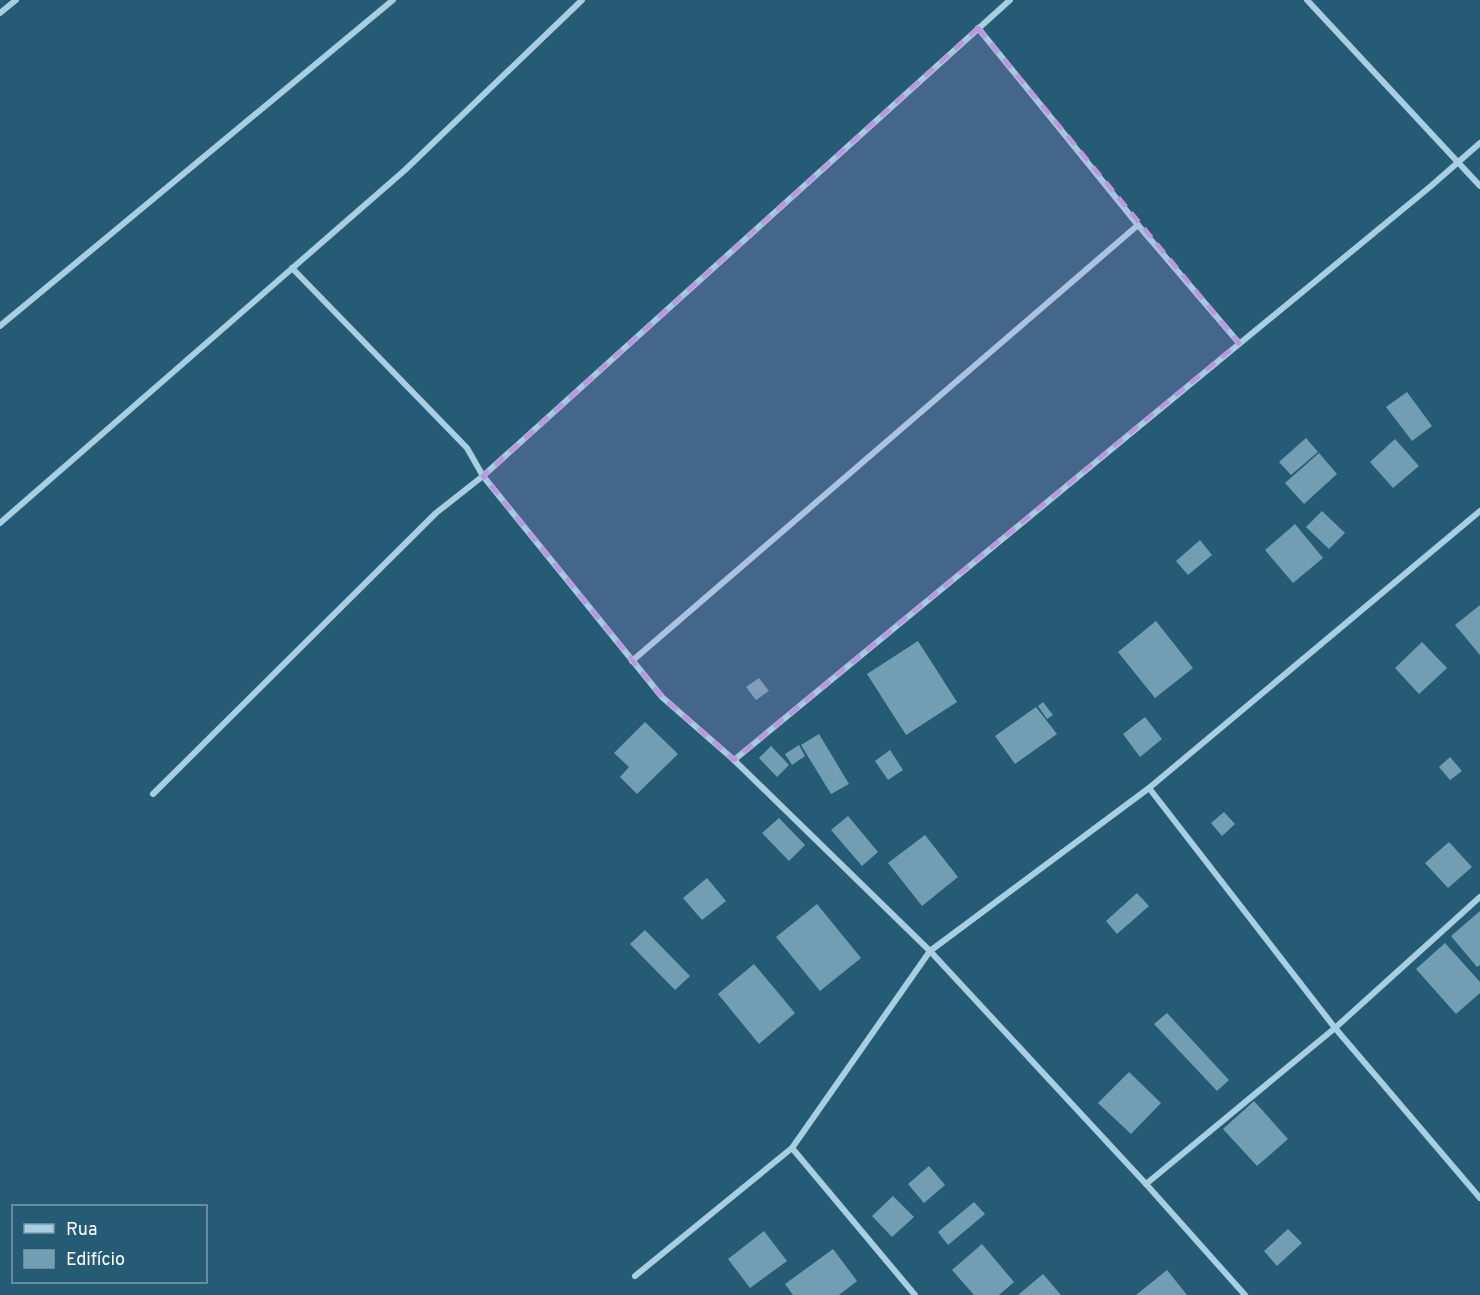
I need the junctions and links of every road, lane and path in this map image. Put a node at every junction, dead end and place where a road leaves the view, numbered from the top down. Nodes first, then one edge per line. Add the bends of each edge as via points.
1 (16, 0) edge
2 (393, 0) edge
3 (582, 0) edge
4 (1010, 0) edge
5 (1307, 0) edge
6 (0, 13) edge
7 (978, 28) junction
8 (1480, 142) edge
9 (1458, 163) junction
10 (1480, 186) edge
11 (1138, 225) junction
12 (292, 268) junction
13 (0, 326) edge
14 (1239, 343) junction
15 (483, 476) junction
16 (1480, 511) edge
17 (0, 523) edge
18 (632, 661) junction
19 (734, 760) junction
20 (1149, 788) junction
21 (153, 794) dead end
22 (1480, 897) edge
23 (930, 951) junction
24 (1335, 1028) junction
25 (792, 1148) junction
26 (1146, 1184) junction
27 (1480, 1198) edge
28 (635, 1276) dead end
29 (915, 1295) edge
30 (1245, 1295) edge

1 - 6 street
2 - 13 street
3 - 12 street via 405,170
4 - 7 street
5 - 9 street
7 - 11 street
7 - 15 street
8 - 9 street
9 - 10 street
9 - 14 street
11 - 14 street
11 - 18 street
12 - 15 street via 467,448
12 - 17 street
14 - 19 street
15 - 18 street
15 - 21 street via 436,513
16 - 20 street
18 - 19 street via 662,697
19 - 23 street
20 - 23 street
20 - 24 street
22 - 24 street
23 - 25 street
23 - 26 street
24 - 26 street
24 - 27 street
25 - 28 street
25 - 29 street
26 - 30 street

